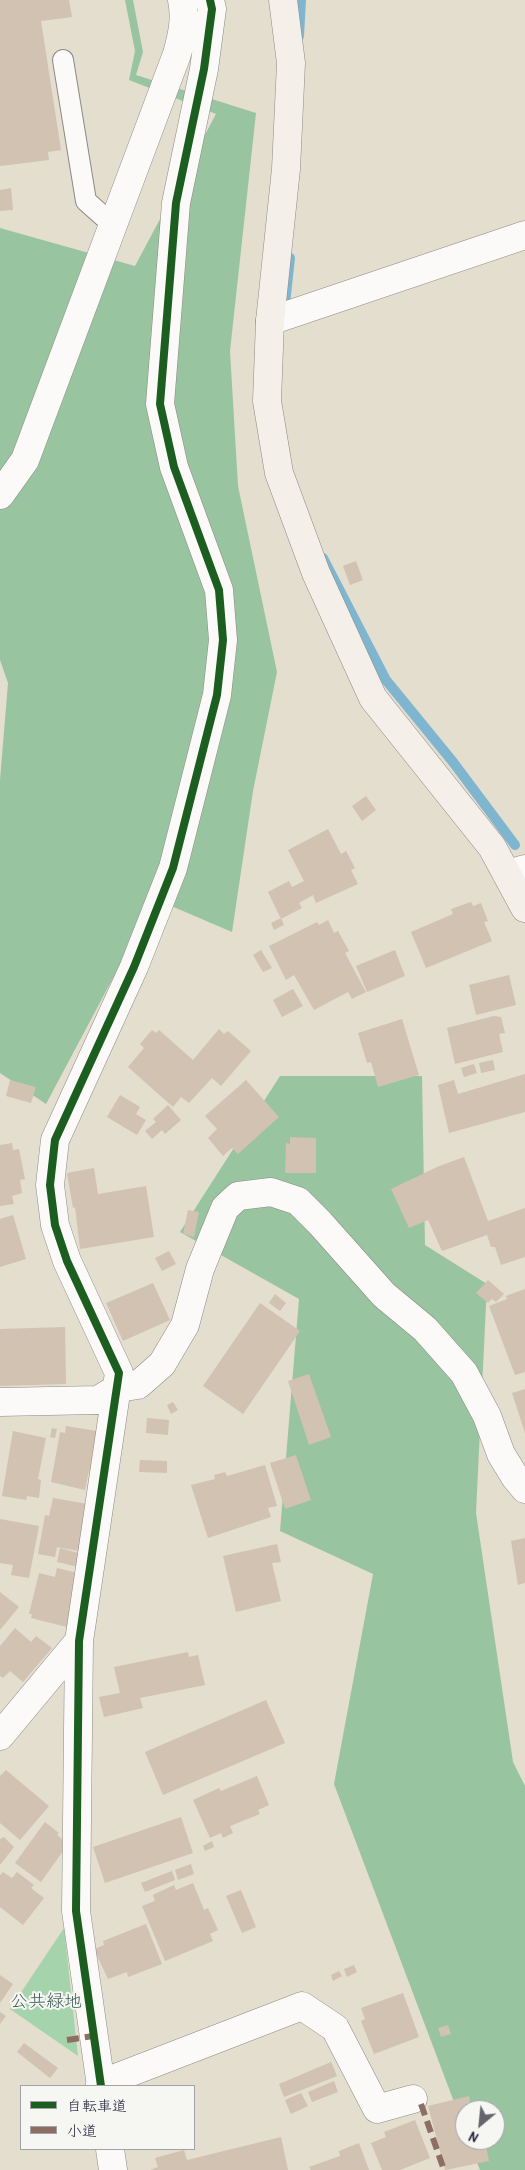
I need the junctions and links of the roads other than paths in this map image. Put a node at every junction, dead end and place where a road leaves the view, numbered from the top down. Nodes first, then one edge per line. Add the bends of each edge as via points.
1 (182, 0) edge
2 (210, 0) edge
3 (283, 0) edge
4 (63, 60) dead end
5 (113, 225) junction
6 (525, 235) edge
7 (270, 320) junction
8 (0, 495) edge
9 (517, 871) edge
10 (525, 908) edge
11 (118, 1388) junction
12 (0, 1402) edge
13 (525, 1489) edge
14 (79, 1641) junction
15 (0, 1736) edge
16 (100, 2085) edge
17 (413, 2098) dead end
18 (110, 2150) edge
19 (113, 2170) edge

1 - 5 street via 185,13 177,54
2 - 11 street via 212,9 204,68 176,203 160,404 174,467 219,590 223,640 217,695 172,868 134,967 55,1140 50,1185 55,1225 67,1262 119,1373
3 - 7 street via 291,63 286,169
4 - 5 lane via 86,201
5 - 8 street via 25,460
6 - 7 street
7 - 9 street via 267,402 279,473 316,573 373,698 492,847
9 - 10 street
11 - 12 street via 98,1400
11 - 13 street via 138,1384 162,1364 185,1325 200,1269 225,1208 238,1196 271,1192 298,1201 384,1295 425,1329 464,1373 487,1416 501,1454
11 - 14 street
14 - 15 street
14 - 16 street via 76,1911
16 - 17 street via 302,2006 335,2028 377,2109
18 - 19 street

